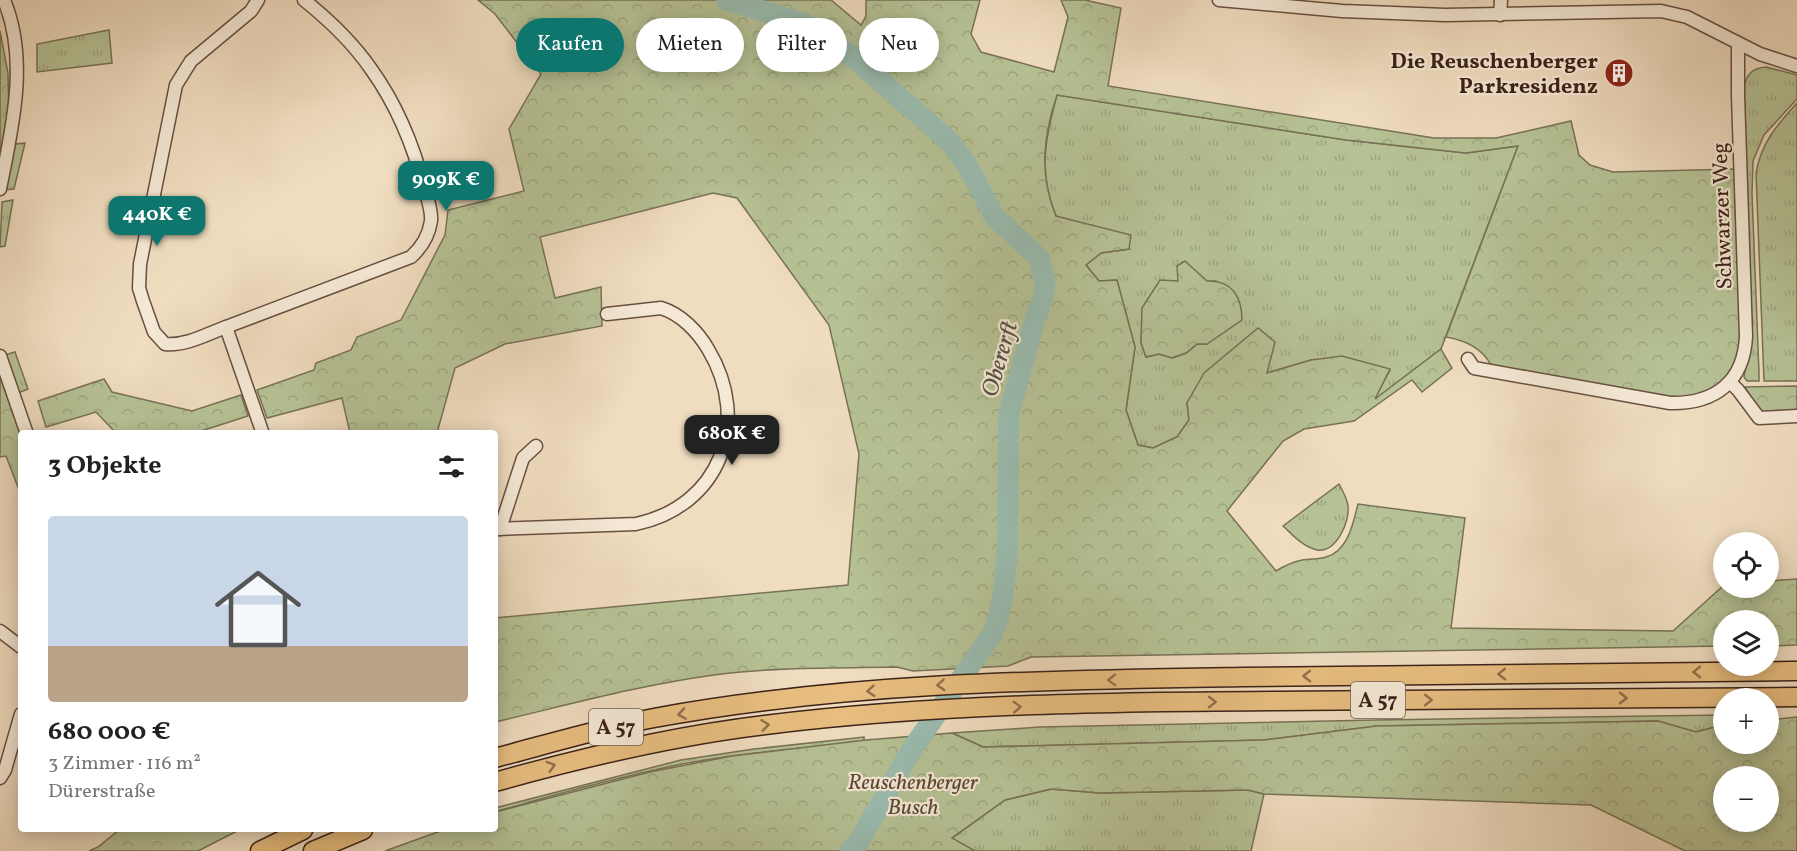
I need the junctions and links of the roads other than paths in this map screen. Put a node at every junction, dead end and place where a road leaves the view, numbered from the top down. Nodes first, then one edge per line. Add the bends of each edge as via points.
1 (4, 0) edge
2 (258, 0) edge
3 (304, 0) edge
4 (1219, 0) edge
5 (1501, 0) edge
6 (1500, 15) junction
7 (1738, 44) junction
8 (1793, 65) edge
9 (0, 189) edge
10 (607, 314) dead end
11 (226, 327) junction
12 (0, 356) edge
13 (1468, 359) dead end
14 (1730, 382) junction
15 (1797, 416) edge
16 (26, 430) edge
17 (262, 430) edge
18 (536, 446) dead end
19 (498, 529) edge
20 (0, 631) edge
21 (18, 645) edge
22 (1797, 671) edge
23 (1797, 697) edge
24 (18, 724) edge
25 (498, 758) edge
26 (0, 778) edge
27 (498, 781) edge
28 (299, 832) edge
29 (358, 832) edge
30 (260, 851) edge
31 (313, 851) edge

1 - 9 street via 13,28 16,79
2 - 11 street via 190,61 176,85 141,254 139,288 159,340 174,345
3 - 11 street via 350,44 385,91 422,177 431,212 429,231 411,256
4 - 6 street via 1342,11
5 - 6 street
6 - 7 street via 1661,11 1700,22
7 - 8 street
7 - 14 street, Schwarzer Weg via 1746,336 1744,356
10 - 19 street via 669,310 705,344 715,361 727,401 727,425 712,475 671,512 636,524
11 - 17 street
12 - 16 street
13 - 14 street, Schwarzer Weg via 1474,368 1670,404 1695,403
14 - 15 street via 1759,418
18 - 19 street via 523,458
20 - 21 street
22 -> 25 highway, A 57 via 1200,678 916,687 740,704 652,719
27 -> 23 highway, A 57 via 666,741 762,725 906,711 1141,702
24 - 26 street
28 - 30 highway
29 - 31 highway

